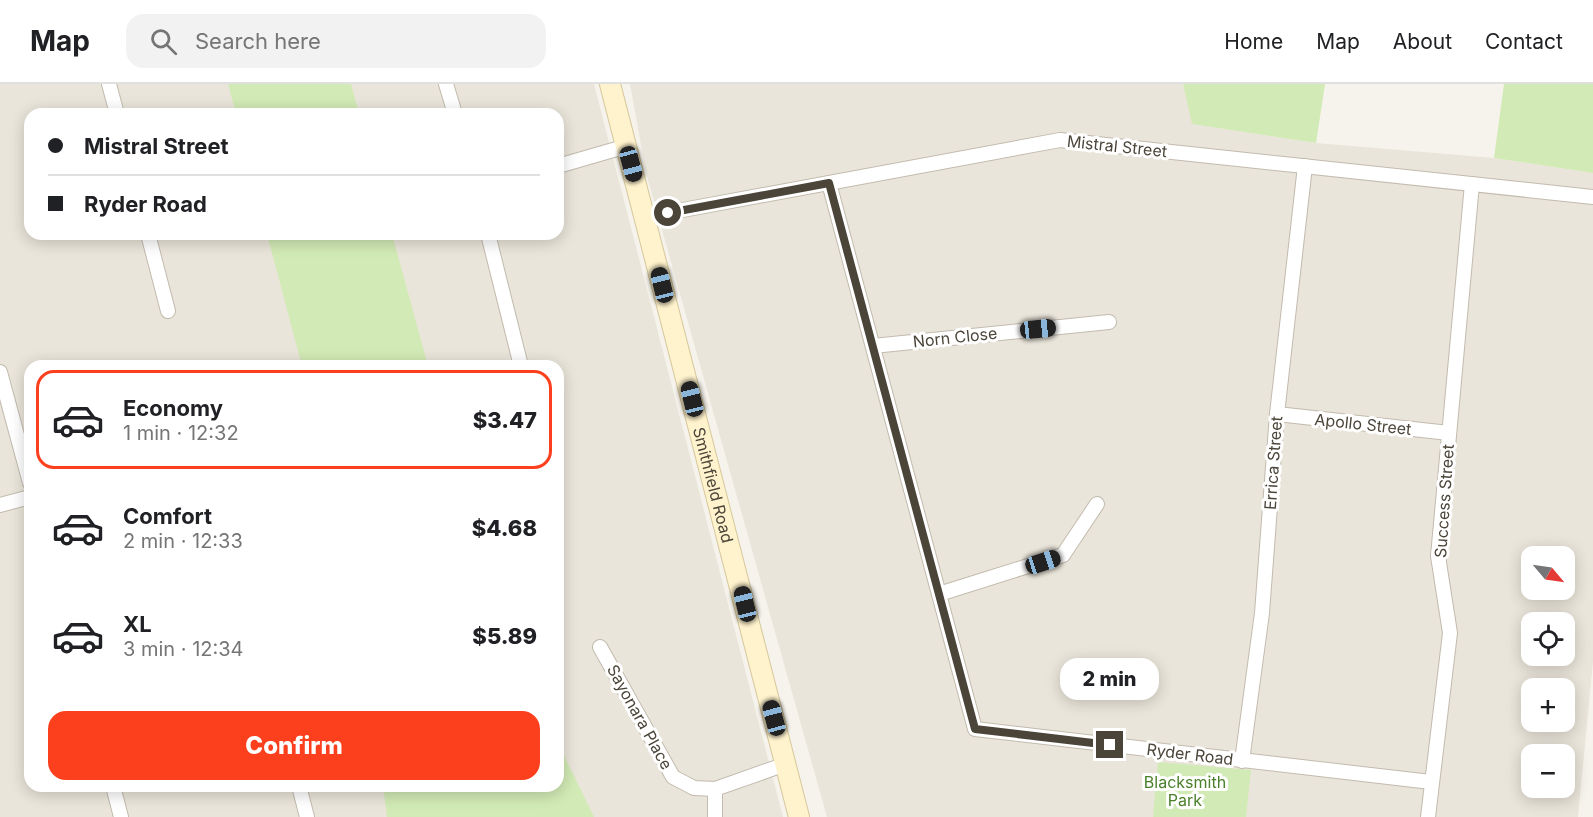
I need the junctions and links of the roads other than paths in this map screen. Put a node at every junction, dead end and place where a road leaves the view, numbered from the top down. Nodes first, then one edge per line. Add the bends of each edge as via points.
1 (109, 84) edge
2 (446, 84) edge
3 (610, 84) edge
4 (115, 108) edge
5 (453, 108) edge
6 (627, 146) junction
7 (564, 164) edge
8 (1305, 166) junction
9 (829, 183) junction
10 (1472, 184) junction
11 (1593, 196) edge
12 (645, 217) junction
13 (150, 240) edge
14 (490, 240) edge
15 (168, 311) dead end
16 (1109, 322) dead end
17 (873, 346) junction
18 (520, 360) edge
19 (0, 372) edge
20 (1276, 414) junction
21 (1449, 433) junction
22 (24, 443) edge
23 (24, 499) edge
24 (1096, 504) dead end
25 (0, 505) edge
26 (939, 594) junction
27 (600, 647) dead end
28 (1242, 760) junction
29 (786, 764) junction
30 (1431, 782) junction
31 (715, 789) junction
32 (115, 792) edge
33 (301, 792) edge
34 (121, 817) edge
35 (307, 817) edge
36 (715, 817) edge
37 (799, 817) edge
38 (1428, 817) edge

1 - 4 street
2 - 5 street
3 - 6 main road, Smithfield Road
6 - 7 street
6 - 12 main road, Smithfield Road
8 - 9 street, Mistral Street via 1060,140
8 - 10 street, Mistral Street
8 - 20 street, Errica Street
9 - 12 street, Mistral Street
9 - 17 street, Ryder Road
10 - 11 street, Mistral Street
10 - 21 street, Success Street
12 - 29 main road, Smithfield Road
13 - 15 street
14 - 18 street
16 - 17 street, Norn Close
17 - 26 street, Ryder Road
19 - 22 street
20 - 21 street, Apollo Street
20 - 28 street, Errica Street via 1262,614
21 - 30 street, Success Street via 1438,556 1450,633
23 - 25 street
24 - 26 street via 1063,555
26 - 28 street, Ryder Road via 975,729
27 - 31 street, Sayonara Place via 674,777 694,788
28 - 30 street, Ryder Road
29 - 31 street, Sayonara Place
29 - 37 main road, Smithfield Road
30 - 38 street, Success Street
31 - 36 street
32 - 34 street
33 - 35 street

